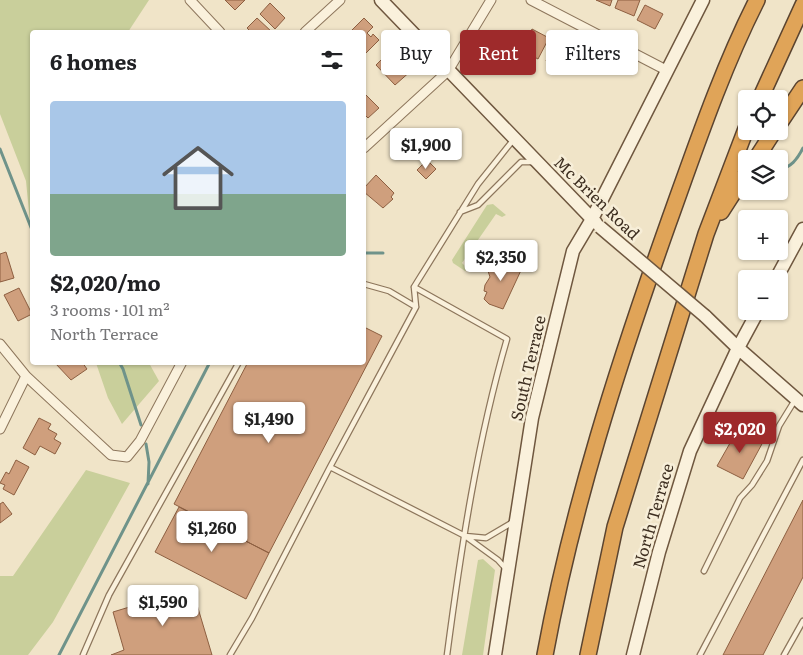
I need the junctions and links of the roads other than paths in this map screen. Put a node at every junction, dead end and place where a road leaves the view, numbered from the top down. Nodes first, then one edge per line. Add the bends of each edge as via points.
1 (190, 0) edge
2 (340, 0) edge
3 (381, 0) edge
4 (491, 0) edge
5 (531, 0) edge
6 (703, 0) edge
7 (751, 0) edge
8 (757, 0) edge
9 (803, 5) edge
10 (218, 30) edge
11 (307, 30) edge
12 (409, 30) edge
13 (738, 37) junction
14 (450, 68) edge
15 (666, 70) junction
16 (450, 73) edge
17 (444, 75) edge
18 (803, 88) edge
19 (764, 90) edge
20 (788, 110) edge
21 (515, 138) junction
22 (741, 140) edge
23 (366, 146) edge
24 (537, 162) junction
25 (738, 185) edge
26 (460, 212) junction
27 (596, 223) junction
28 (803, 229) edge
29 (706, 234) junction
30 (781, 270) edge
31 (366, 284) edge
32 (414, 287) junction
33 (416, 308) junction
34 (753, 320) edge
35 (0, 344) edge
36 (738, 348) junction
37 (180, 365) edge
38 (237, 365) edge
39 (26, 376) junction
40 (799, 402) edge
41 (0, 429) edge
42 (803, 460) edge
43 (330, 467) junction
44 (516, 520) junction
45 (466, 536) junction
46 (704, 571) dead end
47 (508, 572) junction
48 (803, 621) edge
49 (83, 655) edge
50 (230, 655) edge
51 (447, 655) edge
52 (495, 655) edge
53 (545, 655) edge
54 (588, 655) edge
55 (633, 655) edge
56 (700, 655) edge
57 (784, 655) edge

1 - 10 street
2 - 11 street
3 - 12 street, Mc Brien Road
4 - 14 street
5 - 15 street
6 - 15 street, South Terrace
7 - 13 highway
8 - 13 highway
9 - 19 highway
13 - 53 highway via 629,332 559,580
15 - 27 street, South Terrace
16 - 21 street, Mc Brien Road
17 - 23 street
18 - 20 highway
21 - 24 street, Mc Brien Road
21 - 26 lane
22 - 29 highway
24 - 26 lane via 521,162 478,205
24 - 27 street, Mc Brien Road
25 - 29 highway
26 - 32 lane
27 - 36 street, Mc Brien Road, bridge via 706,316
27 - 44 street, South Terrace via 573,252 532,418
28 - 30 street
29 - 54 highway via 615,527
31 - 33 lane via 389,290
32 - 33 lane
32 - 45 lane via 507,339 490,399
33 - 43 lane
34 - 36 street, North Terrace
35 - 39 street
36 - 40 street, Mc Brien Road
36 - 55 street, North Terrace via 690,451 659,552
37 - 39 street via 140,442 127,457 111,455
38 - 49 lane via 109,595
39 - 41 street
40 - 46 lane via 779,426 767,461 740,498
42 - 56 lane
43 - 45 lane
43 - 50 lane
44 - 45 lane via 486,538
44 - 47 street, South Terrace
45 - 47 lane via 498,560
45 - 51 lane
47 - 52 street, South Terrace
48 - 57 lane

